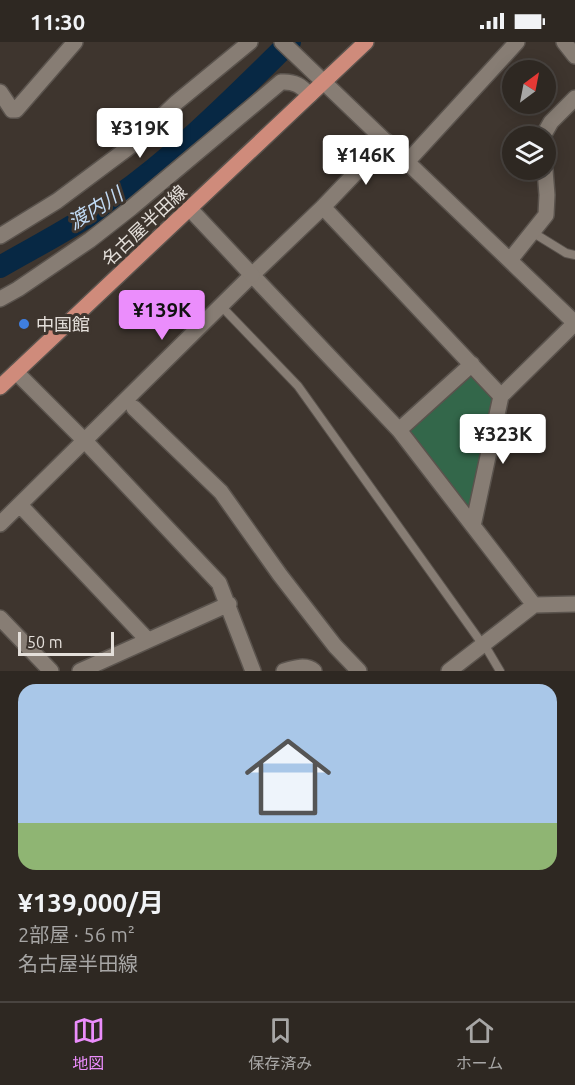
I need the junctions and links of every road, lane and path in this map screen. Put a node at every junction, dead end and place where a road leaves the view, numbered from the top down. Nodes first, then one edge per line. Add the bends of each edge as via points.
1 (75, 42) edge
2 (250, 42) edge
3 (282, 42) edge
4 (366, 42) edge
5 (517, 42) edge
6 (564, 42) edge
7 (575, 56) edge
8 (324, 82) junction
9 (0, 92) edge
10 (310, 95) junction
11 (575, 98) edge
12 (549, 126) edge
13 (386, 141) junction
14 (407, 162) junction
15 (546, 180) edge
16 (323, 207) junction
17 (190, 208) junction
18 (532, 232) junction
19 (0, 236) edge
20 (575, 255) edge
21 (510, 260) junction
22 (252, 275) junction
23 (0, 299) edge
24 (220, 306) junction
25 (575, 323) edge
26 (472, 364) junction
27 (16, 372) junction
28 (0, 387) edge
29 (501, 396) junction
30 (135, 408) dead end
31 (399, 430) junction
32 (85, 441) junction
33 (20, 505) junction
34 (0, 524) edge
35 (473, 526) junction
36 (228, 604) junction
37 (575, 604) edge
38 (534, 605) junction
39 (0, 618) edge
40 (146, 641) junction
41 (484, 644) junction
42 (51, 671) edge
43 (80, 671) edge
44 (253, 671) edge
45 (284, 671) edge
46 (314, 671) edge
47 (359, 671) edge
48 (448, 671) edge
49 (500, 671) edge

1 - 9 street via 16,110
2 - 19 street via 132,144 57,201
3 - 8 street
4 - 8 main road, 名古屋半田線
5 - 14 street
6 - 7 street
8 - 10 main road, 名古屋半田線
8 - 13 street
10 - 17 main road, 名古屋半田線
10 - 23 street via 300,85 281,82 115,221
11 - 12 street
13 - 14 street
13 - 16 street
14 - 21 street
15 - 18 street via 546,214
16 - 22 street
16 - 26 street
17 - 22 street
17 - 27 main road, 名古屋半田線
18 - 20 lane
18 - 21 street
21 - 25 street
22 - 24 street
22 - 31 street
24 - 32 street
24 - 41 lane via 298,386
25 - 29 street
26 - 29 street
26 - 31 street
27 - 28 main road, 名古屋半田線
27 - 32 street
29 - 35 street
30 - 47 street via 221,492 335,646
31 - 35 street
32 - 33 street
32 - 36 street via 219,583
33 - 34 street
33 - 40 street
35 - 38 street
36 - 40 street
36 - 44 street
37 - 38 street
38 - 41 street
39 - 42 street
40 - 43 street
41 - 48 street
41 - 49 lane
45 - 46 street via 305,667

